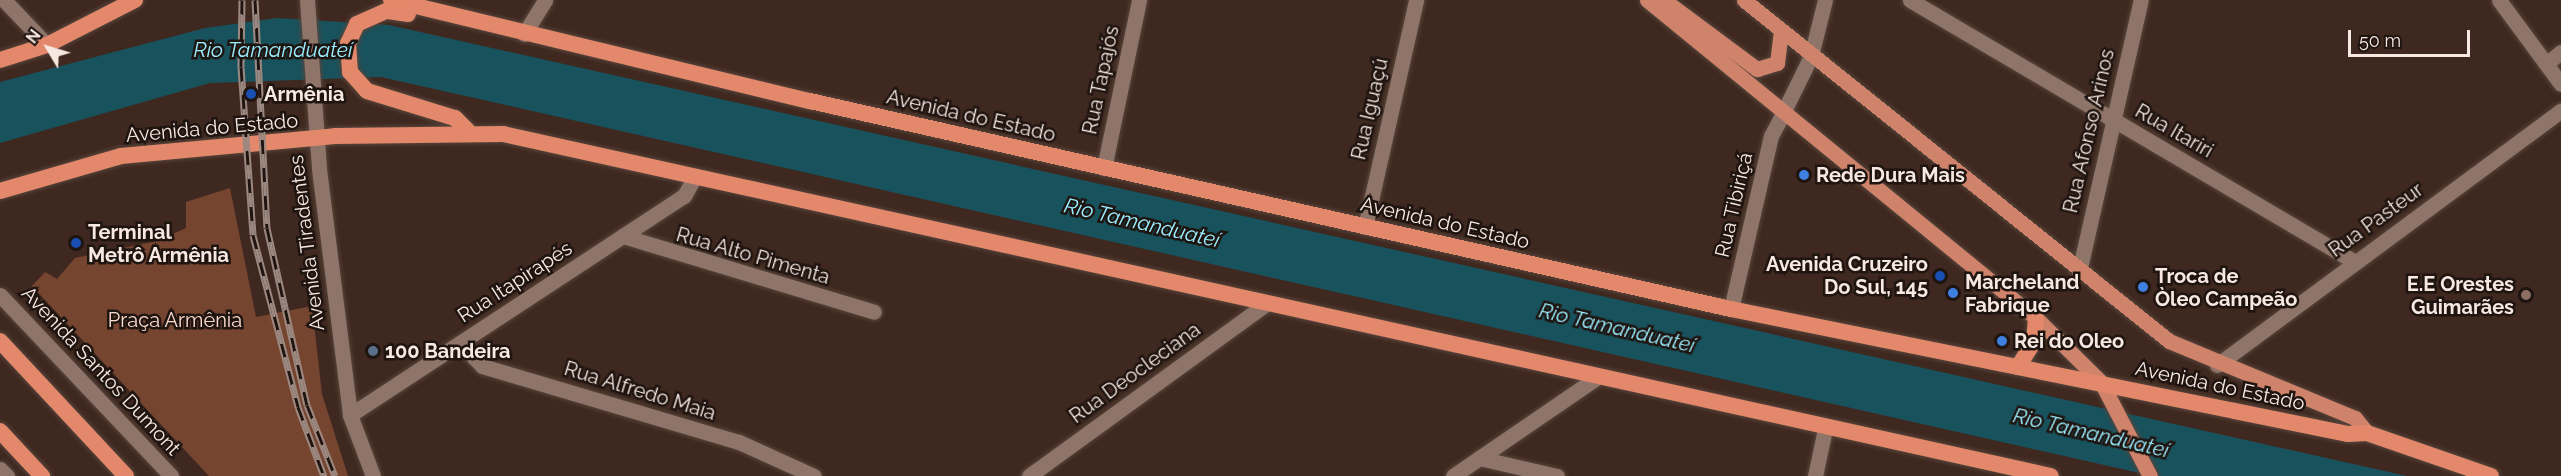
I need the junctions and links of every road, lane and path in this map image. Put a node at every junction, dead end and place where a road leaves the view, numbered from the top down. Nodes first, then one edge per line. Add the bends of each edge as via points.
1 (4, 0) edge
2 (135, 0) edge
3 (545, 0) edge
4 (1139, 0) edge
5 (1416, 0) edge
6 (1647, 0) edge
7 (1664, 0) edge
8 (1744, 0) edge
9 (1825, 0) edge
10 (1910, 0) edge
11 (2141, 0) edge
12 (2499, 0) edge
13 (307, 4) edge
14 (388, 5) edge
15 (1781, 30) junction
16 (524, 34) junction
17 (47, 45) junction
18 (2561, 52) edge
19 (1811, 56) junction
20 (0, 60) edge
21 (2546, 63) junction
22 (2561, 84) edge
23 (2561, 110) edge
24 (1783, 113) junction
25 (2114, 120) junction
26 (468, 131) junction
27 (316, 140) junction
28 (1104, 168) junction
29 (695, 176) junction
30 (0, 191) edge
31 (1365, 227) junction
32 (623, 236) junction
33 (2355, 262) junction
34 (2079, 272) junction
35 (0, 295) edge
36 (1266, 304) junction
37 (1731, 309) junction
38 (874, 312) dead end
39 (2036, 318) junction
40 (0, 341) edge
41 (460, 343) junction
42 (2217, 365) junction
43 (2018, 367) junction
44 (1596, 378) junction
45 (2101, 382) junction
46 (350, 415) junction
47 (1825, 429) junction
48 (0, 431) edge
49 (2367, 433) junction
50 (1479, 458) junction
51 (0, 469) edge
52 (2018, 472) edge
53 (2148, 472) edge
54 (7, 476) edge
55 (42, 476) edge
56 (126, 476) edge
57 (171, 476) edge
58 (373, 476) edge
59 (814, 476) edge
60 (1029, 476) edge
61 (1453, 476) edge
62 (1557, 476) edge
63 (1815, 476) edge
64 (2051, 476) edge
65 (2491, 476) edge

1 - 17 street
2 - 17 highway
3 - 16 street
4 - 28 street, Rua Tapajós
5 - 31 street, Rua Iguaçú
6 - 24 main road
7 - 15 main road via 1757,69 1777,63
8 - 15 main road
9 - 19 street, Rua Tibiriçá
10 - 25 street, Rua Itariri
11 - 25 street, Rua Afonso Arinos
12 - 21 street
13 - 27 street, Avenida Tiradentes
14 - 16 highway, Avenida do Estado via 428,16 436,12
14 - 26 highway via 357,24 346,51 356,82 375,95 454,118
15 - 19 main road
16 - 28 highway, Avenida do Estado
17 - 20 highway
18 - 21 street
19 - 24 street, Rua Tibiriçá
19 - 34 main road
21 - 22 street
23 - 33 street, Rua Pasteur
24 - 37 street, Rua Tibiriçá via 1771,136
24 - 39 main road
25 - 33 street, Rua Itariri
25 - 34 street, Rua Afonso Arinos
26 - 27 highway, Avenida do Estado
26 - 29 highway, Avenida do Estado
27 - 30 highway, Avenida do Estado via 121,156
27 - 46 street, Avenida Tiradentes
28 - 31 highway, Avenida do Estado
29 - 32 street, Rua Itapirapés via 684,196
29 - 36 highway, Avenida do Estado
31 - 37 highway, Avenida do Estado
32 - 38 street, Rua Alto Pimenta
32 - 41 street, Rua Itapirapés
33 - 42 street, Rua Pasteur
34 - 42 main road via 2169,341
35 - 57 street, Avenida Santos Dumont
36 - 44 highway, Avenida do Estado
36 - 60 street, Rua Deocleciana
37 - 43 highway, Avenida do Estado
39 - 43 highway via 2034,341
39 - 45 main road
40 - 56 highway
41 - 46 street, Rua Itapirapés
41 - 59 street, Rua Alfredo Maia via 482,366 738,442
42 - 49 main road via 2355,418
43 - 45 highway, Avenida do Estado
44 - 47 highway, Avenida do Estado
44 - 50 street
45 - 49 highway, Avenida do Estado via 2348,434
45 - 53 main road
46 - 58 street, Avenida Tiradentes
47 - 52 highway, Avenida do Estado
47 - 63 street
48 - 55 highway
49 - 65 highway, Avenida do Estado
50 - 61 street
50 - 62 street
51 - 54 street
52 - 64 highway, Avenida do Estado

